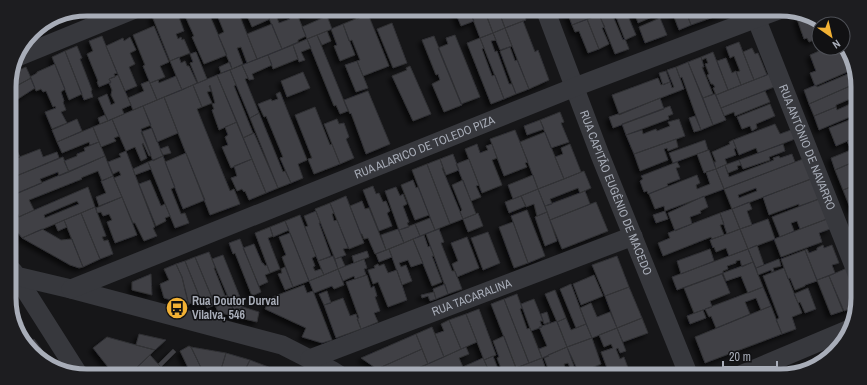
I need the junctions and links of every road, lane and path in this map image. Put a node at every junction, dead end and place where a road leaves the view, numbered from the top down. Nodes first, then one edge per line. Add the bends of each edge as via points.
1 (118, 16) edge
2 (549, 16) edge
3 (762, 16) edge
4 (756, 18) junction
5 (23, 55) edge
6 (575, 87) junction
7 (633, 236) junction
8 (851, 258) edge
9 (16, 272) edge
10 (16, 276) edge
11 (71, 289) junction
12 (843, 332) edge
13 (310, 359) junction
14 (75, 368) edge
15 (328, 369) edge
16 (686, 369) edge
17 (755, 369) edge

1 - 5 street
2 - 6 street, RUA CAPITÃO EUGÊNIO DE MACEDO
3 - 4 street, RUA ALARICO DE TOLEDO PIZA
4 - 6 street, RUA ALARICO DE TOLEDO PIZA
4 - 8 street, RUA ANTÔNIO DE NAVARRO
6 - 7 street, RUA CAPITÃO EUGÊNIO DE MACEDO
6 - 11 street, RUA ALARICO DE TOLEDO PIZA
7 - 13 street, RUA TACARALINA
7 - 16 street, RUA CAPITÃO EUGÊNIO DE MACEDO
9 - 11 street
10 - 14 street
11 - 13 street via 282,346
12 - 17 street
13 - 15 street

